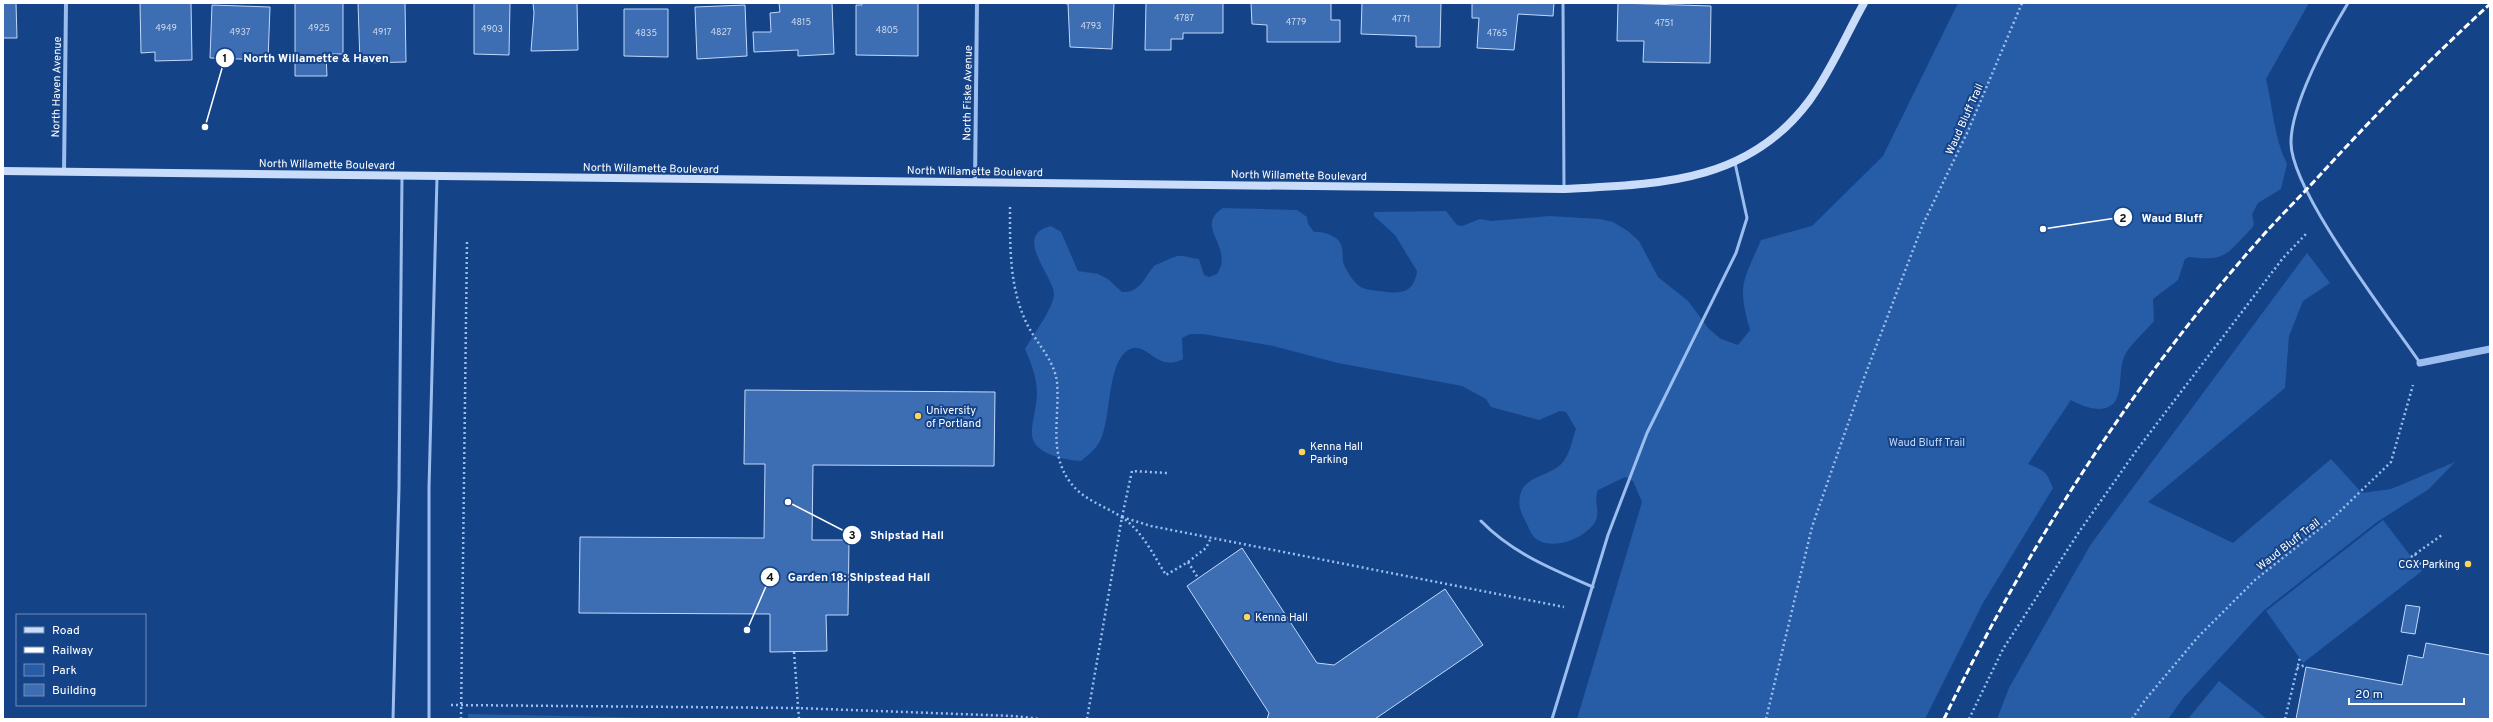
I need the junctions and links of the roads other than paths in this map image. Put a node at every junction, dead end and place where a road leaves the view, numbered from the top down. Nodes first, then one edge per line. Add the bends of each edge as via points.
1 (66, 3) edge
2 (977, 3) edge
3 (1563, 3) edge
4 (1864, 3) edge
5 (2348, 3) edge
6 (1735, 163) junction
7 (3, 171) edge
8 (64, 172) junction
9 (402, 176) junction
10 (438, 176) junction
11 (975, 182) junction
12 (1564, 189) junction
13 (2490, 349) edge
14 (2420, 363) joint
15 (1480, 521) dead end
16 (1593, 587) junction
17 (393, 719) edge
18 (429, 719) edge
19 (1552, 719) edge

1 - 8 street, North Haven Avenue
2 - 11 street, North Fiske Avenue
3 - 12 lane
4 - 6 main road, North Willamette Boulevard via 1809,101 1756,152
5 - 14 lane via 2300,100 2293,122 2293,158 2321,217
6 - 12 main road, North Willamette Boulevard via 1675,179 1635,185
6 - 16 lane via 1747,218 1736,253 1647,433 1608,535
7 - 8 main road, North Willamette Boulevard
8 - 9 main road, North Willamette Boulevard
9 - 10 main road, North Willamette Boulevard
9 - 17 lane via 399,488
10 - 11 main road, North Willamette Boulevard
10 - 18 lane via 429,488
11 - 12 main road, North Willamette Boulevard
13 - 14 street
15 - 16 lane via 1511,547
16 - 19 lane

